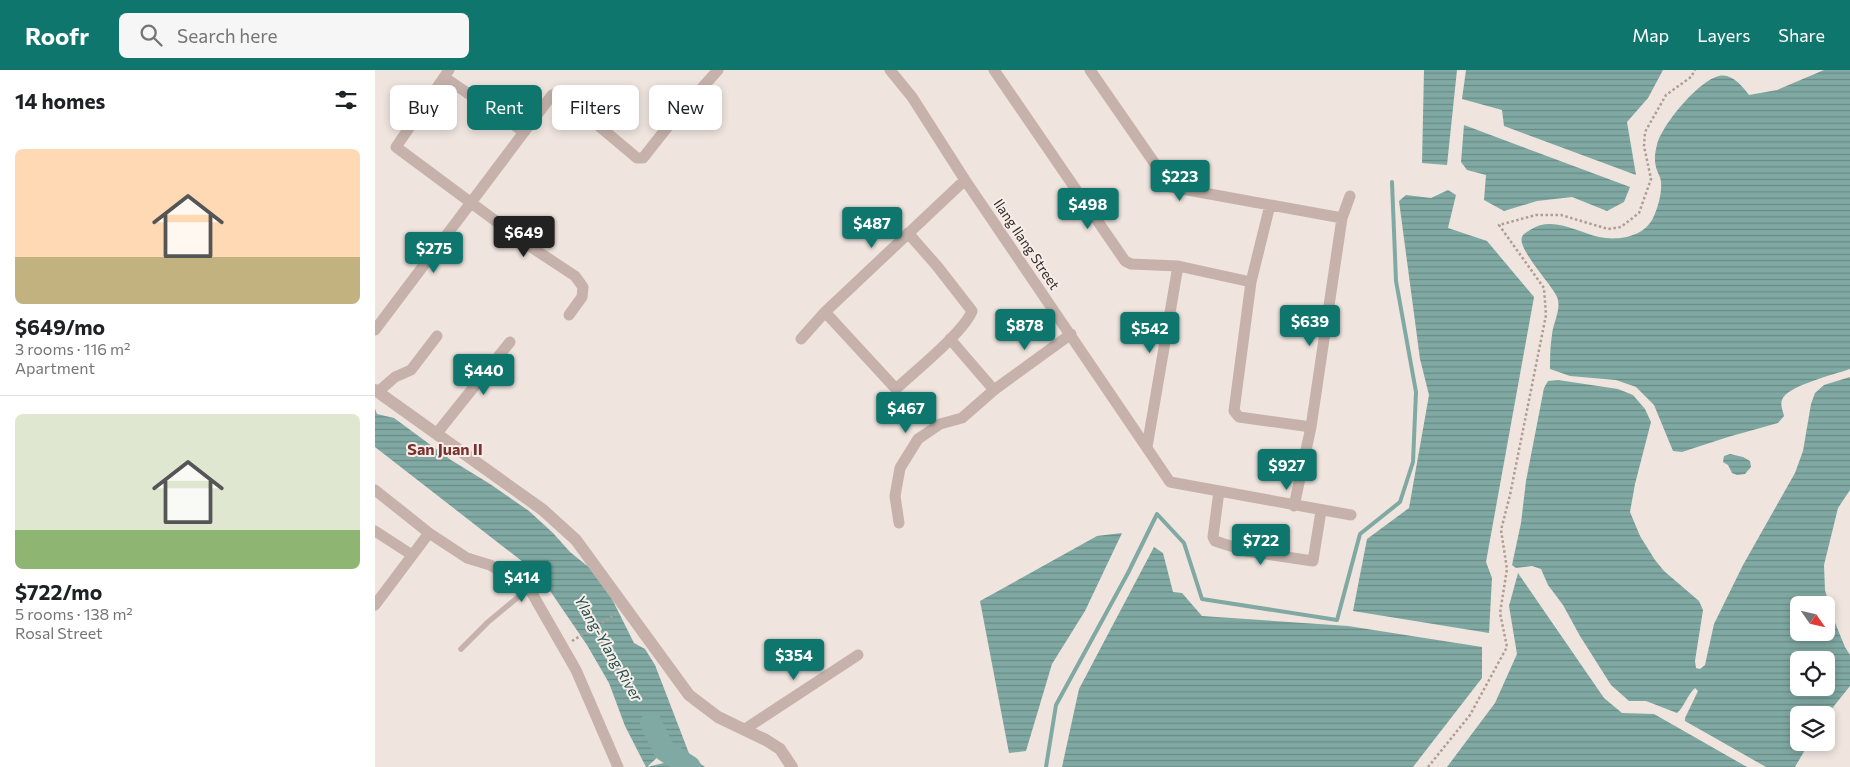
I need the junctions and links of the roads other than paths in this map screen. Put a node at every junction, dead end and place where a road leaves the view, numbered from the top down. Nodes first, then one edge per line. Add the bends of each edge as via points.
1 (718, 70) edge
2 (889, 70) edge
3 (994, 70) edge
4 (1090, 70) edge
5 (446, 74) edge
6 (524, 132) junction
7 (965, 180) junction
8 (1350, 196) dead end
9 (472, 202) junction
10 (1270, 205) junction
11 (1343, 218) junction
12 (908, 233) junction
13 (1178, 266) junction
14 (1251, 282) junction
15 (825, 312) junction
16 (569, 314) dead end
17 (375, 330) edge
18 (1071, 334) junction
19 (437, 336) dead end
20 (801, 338) dead end
21 (950, 339) junction
22 (510, 342) dead end
23 (994, 390) junction
24 (376, 391) edge
25 (1311, 428) junction
26 (437, 433) junction
27 (1147, 447) junction
28 (375, 490) edge
29 (1219, 491) junction
30 (1294, 506) junction
31 (1321, 511) junction
32 (1351, 515) dead end
33 (899, 523) dead end
34 (375, 531) edge
35 (429, 533) junction
36 (412, 555) junction
37 (529, 588) junction
38 (377, 600) edge
39 (461, 649) dead end
40 (858, 655) dead end
41 (745, 729) junction
42 (618, 767) edge
43 (792, 767) edge

1 - 6 street via 643,158 637,158 558,93 552,94
2 - 7 street, Ilang Ilang Street via 912,97
3 - 13 street via 1125,261
4 - 10 street via 1171,187
5 - 6 street
5 - 9 street via 396,147
6 - 9 street
7 - 12 street
7 - 18 street, Ilang Ilang Street
8 - 11 street
9 - 16 street via 575,276 583,292
9 - 17 street
10 - 11 street
10 - 14 street
11 - 25 street
12 - 15 street
12 - 21 street via 972,311
13 - 14 street
13 - 27 street
14 - 25 street via 1233,411 1239,417
15 - 20 street
15 - 21 street via 896,389
18 - 23 street
18 - 27 street, Ilang Ilang Street
19 - 24 street via 411,370
21 - 23 street
22 - 26 street
23 - 33 street via 962,418 940,424 918,439 900,468 895,496
24 - 26 street
25 - 30 street
26 - 41 street via 543,510 576,540 689,695 718,717
27 - 29 street, Ilang Ilang Street via 1170,482
28 - 35 street
29 - 30 street, Ilang Ilang Street
29 - 31 street via 1213,537 1217,543 1246,551 1313,561
30 - 31 street, Ilang Ilang Street
31 - 32 street, Ilang Ilang Street
34 - 36 street
35 - 36 street
35 - 37 street via 467,558 490,565
36 - 38 street
37 - 39 lane
37 - 42 street via 576,670
40 - 41 street
41 - 43 street via 780,749

